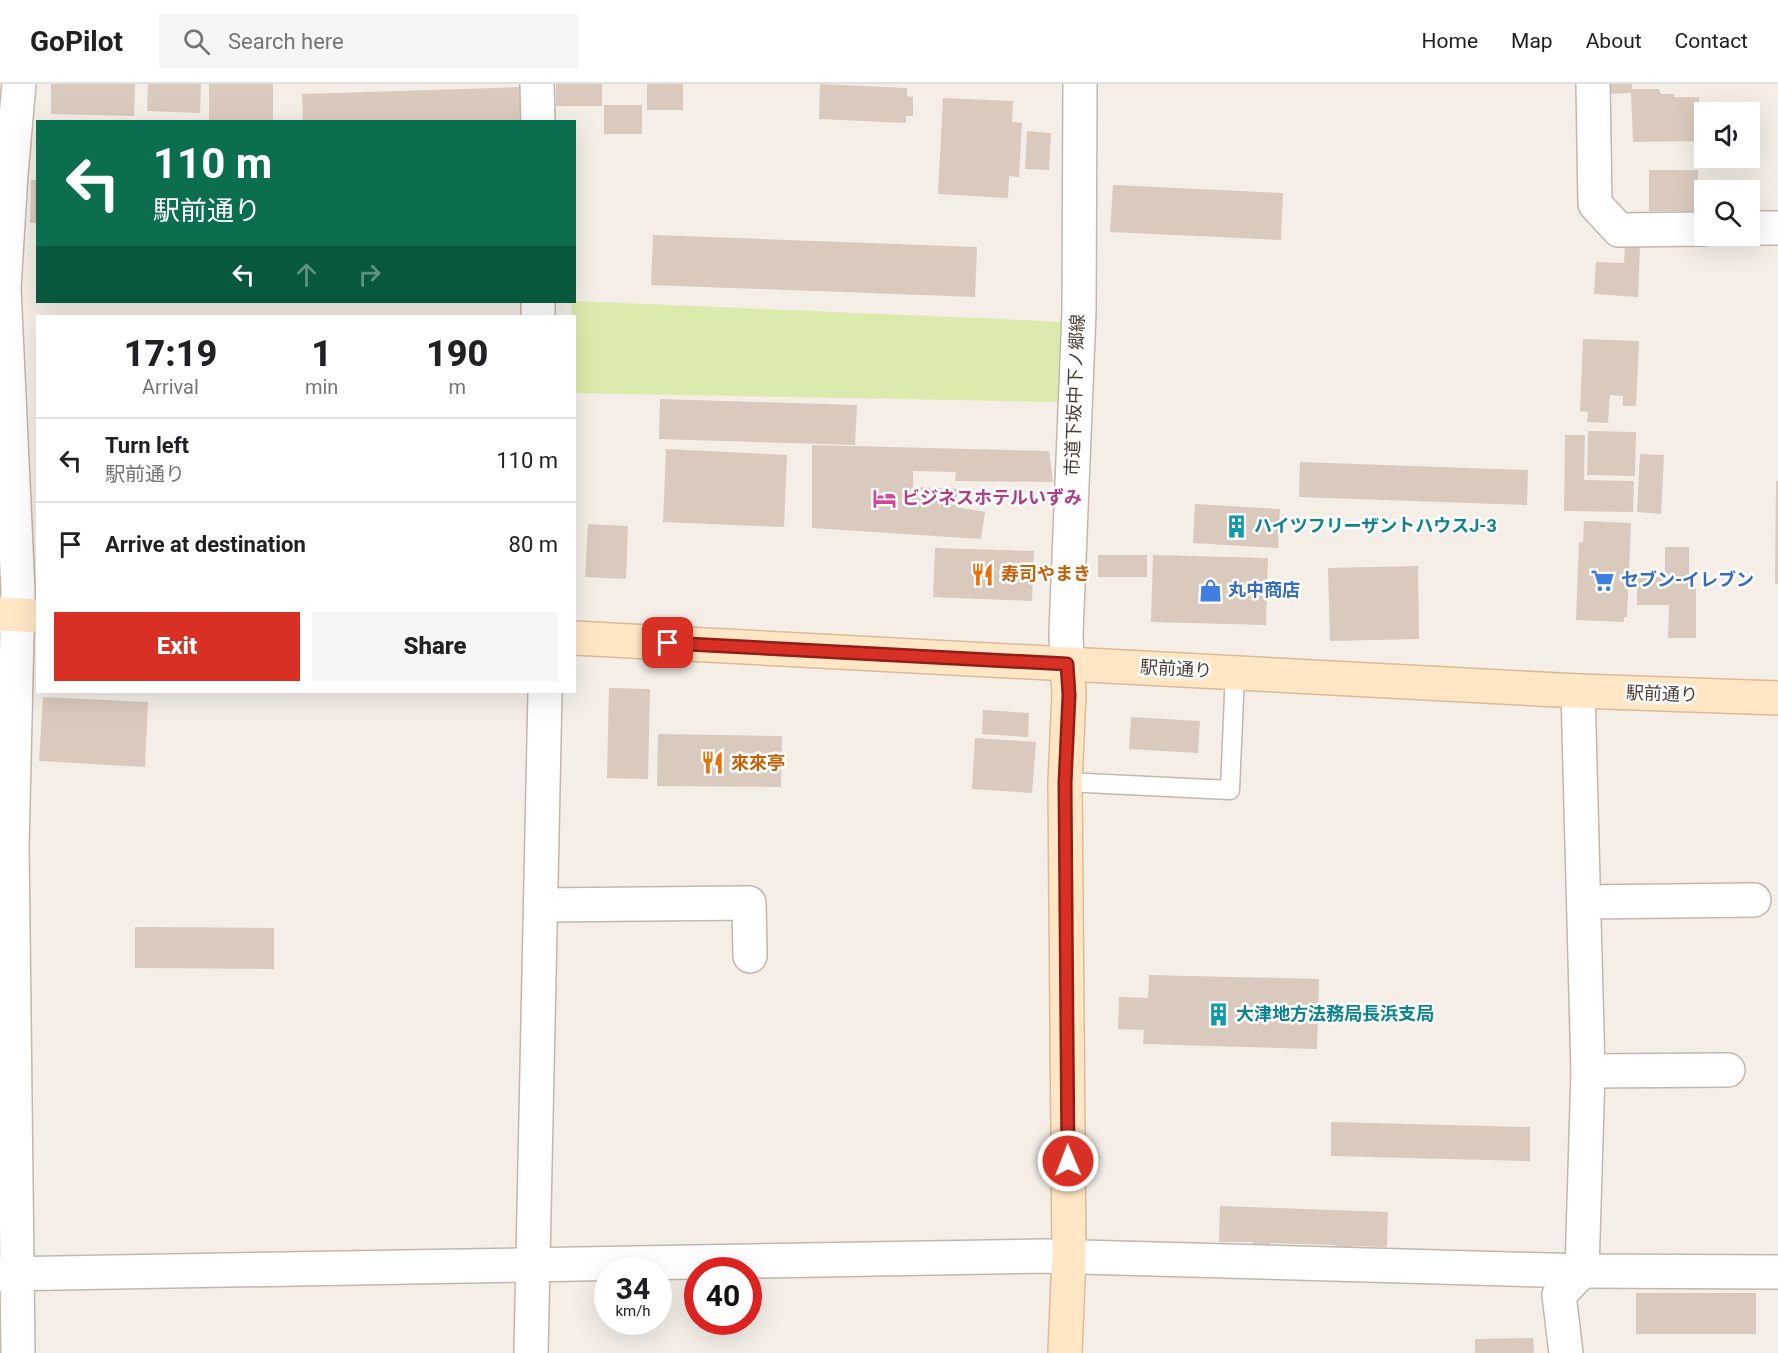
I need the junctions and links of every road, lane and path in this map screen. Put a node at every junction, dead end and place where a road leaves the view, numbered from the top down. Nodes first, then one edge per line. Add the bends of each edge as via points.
1 (19, 84) edge
2 (537, 84) edge
3 (1080, 84) edge
4 (1593, 84) edge
5 (538, 120) edge
6 (1760, 228) edge
7 (1778, 228) edge
8 (1694, 229) edge
9 (18, 615) edge
10 (576, 638) edge
11 (1067, 664) junction
12 (1235, 672) junction
13 (1578, 691) junction
14 (545, 693) edge
15 (1778, 698) edge
16 (1065, 783) junction
17 (1754, 900) dead end
18 (1584, 902) junction
19 (541, 905) junction
20 (750, 956) dead end
21 (1728, 1070) dead end
22 (1588, 1071) junction
23 (1069, 1256) junction
24 (533, 1265) junction
25 (1582, 1271) junction
26 (1778, 1272) edge
27 (8, 1274) edge
28 (18, 1353) edge
29 (531, 1353) edge
30 (1065, 1353) edge
31 (1566, 1353) edge

1 - 9 street via 4,288
2 - 5 street
3 - 11 street, 市道下坂中下ノ郷線 via 1078,312
4 - 8 street via 1595,204 1619,230
6 - 7 street
9 - 27 street
10 - 11 main road, 駅前通り
11 - 12 main road, 駅前通り
11 - 16 main road, 市道下坂中下ノ郷線
12 - 13 main road, 駅前通り
12 - 16 lane via 1230,790
13 - 15 main road, 駅前通り
13 - 18 street
14 - 19 street
16 - 23 main road, 市道下坂中下ノ郷線
17 - 18 street
18 - 22 street
19 - 20 street via 749,903
19 - 24 street
21 - 22 street
22 - 25 street
23 - 24 street
23 - 25 street
23 - 30 main road, 市道下坂中下ノ郷線
24 - 27 street
24 - 29 street
25 - 26 street
25 - 31 street via 1558,1294
27 - 28 street

